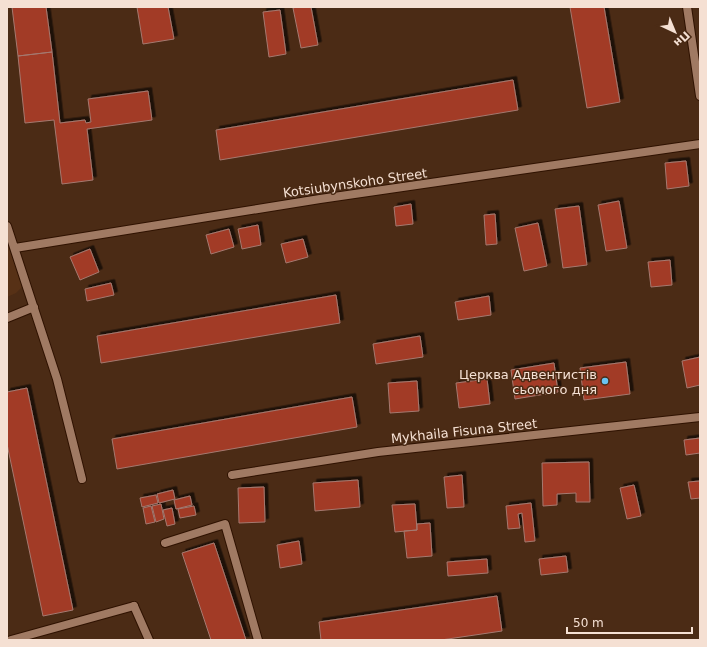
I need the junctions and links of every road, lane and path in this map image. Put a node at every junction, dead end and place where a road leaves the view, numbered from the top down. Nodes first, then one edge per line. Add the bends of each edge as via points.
1 (686, 7) edge
2 (700, 96) edge
3 (700, 144) edge
4 (7, 226) edge
5 (15, 248) junction
6 (34, 307) junction
7 (7, 318) edge
8 (700, 417) edge
9 (232, 475) dead end
10 (82, 479) dead end
11 (165, 543) dead end
12 (11, 640) edge
13 (149, 640) edge
14 (258, 640) edge

1 - 2 street
3 - 5 street, Kotsiubynskoho Street via 328,198
4 - 5 street
5 - 6 street
6 - 7 street
6 - 10 street via 57,379
8 - 9 street, Mykhaila Fisuna Street via 378,452
11 - 14 street via 225,524
12 - 13 street via 134,606

